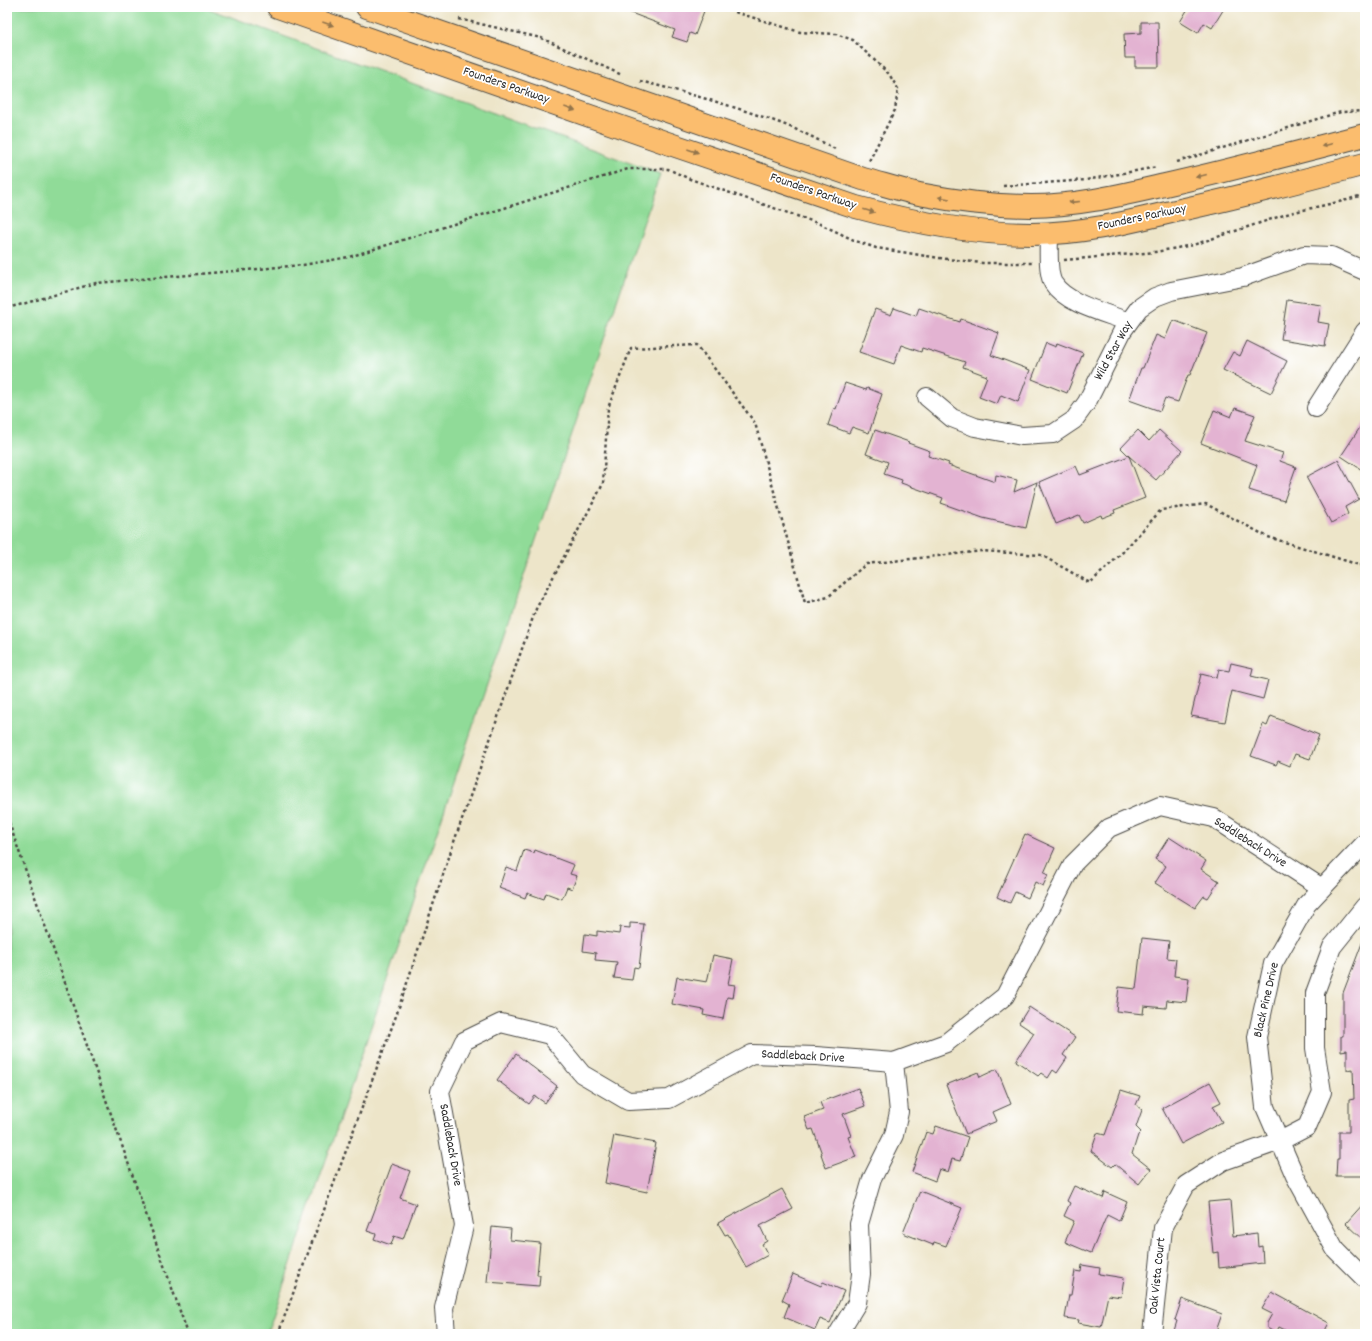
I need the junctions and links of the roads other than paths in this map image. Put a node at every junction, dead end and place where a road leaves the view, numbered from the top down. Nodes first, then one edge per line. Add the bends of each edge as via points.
1 (278, 7) edge
2 (366, 7) edge
3 (1365, 135) edge
4 (1365, 164) edge
5 (1049, 233) junction
6 (1365, 271) edge
7 (1129, 322) junction
8 (1365, 331) edge
9 (928, 397) dead end
10 (1316, 408) dead end
11 (1365, 843) edge
12 (1322, 888) junction
13 (1365, 906) edge
14 (894, 1062) junction
15 (1280, 1141) junction
16 (1365, 1279) edge
17 (446, 1334) edge
18 (838, 1334) edge
19 (1152, 1334) edge

1 -> 5 highway, Founders Parkway via 856,207 945,227 1005,233
3 -> 2 highway, Founders Parkway via 1112,197 1031,206 949,199 918,194 863,179
4 - 5 highway, Founders Parkway via 1117,225
5 - 7 street via 1052,282 1068,298
6 - 7 street, Wild Star Way via 1331,256 1304,255 1243,277 1171,291 1155,297 1139,308
7 - 9 street, Wild Star Way via 1122,330 1087,402 1074,420 1053,434 1022,436 975,427 952,418
8 - 10 street
11 - 12 street, Black Pine Drive
12 - 14 street, Saddleback Drive via 1214,818 1160,806 1109,828 1073,864 1005,996 946,1043
12 - 15 street, Black Pine Drive via 1307,904 1273,964 1257,1037 1265,1107
13 - 15 street, Oak Vista Court via 1332,947 1315,993 1315,1048 1322,1092 1307,1128
14 - 17 street, Saddleback Drive via 752,1054 669,1098 628,1101 582,1074 550,1035 501,1023 464,1041 440,1091 464,1226 444,1308
14 - 18 street via 899,1112 894,1135 872,1179 859,1224 861,1274 857,1303
15 - 16 street, Black Pine Drive via 1295,1176 1335,1249
15 - 19 street, Oak Vista Court via 1223,1161 1186,1185 1163,1228

